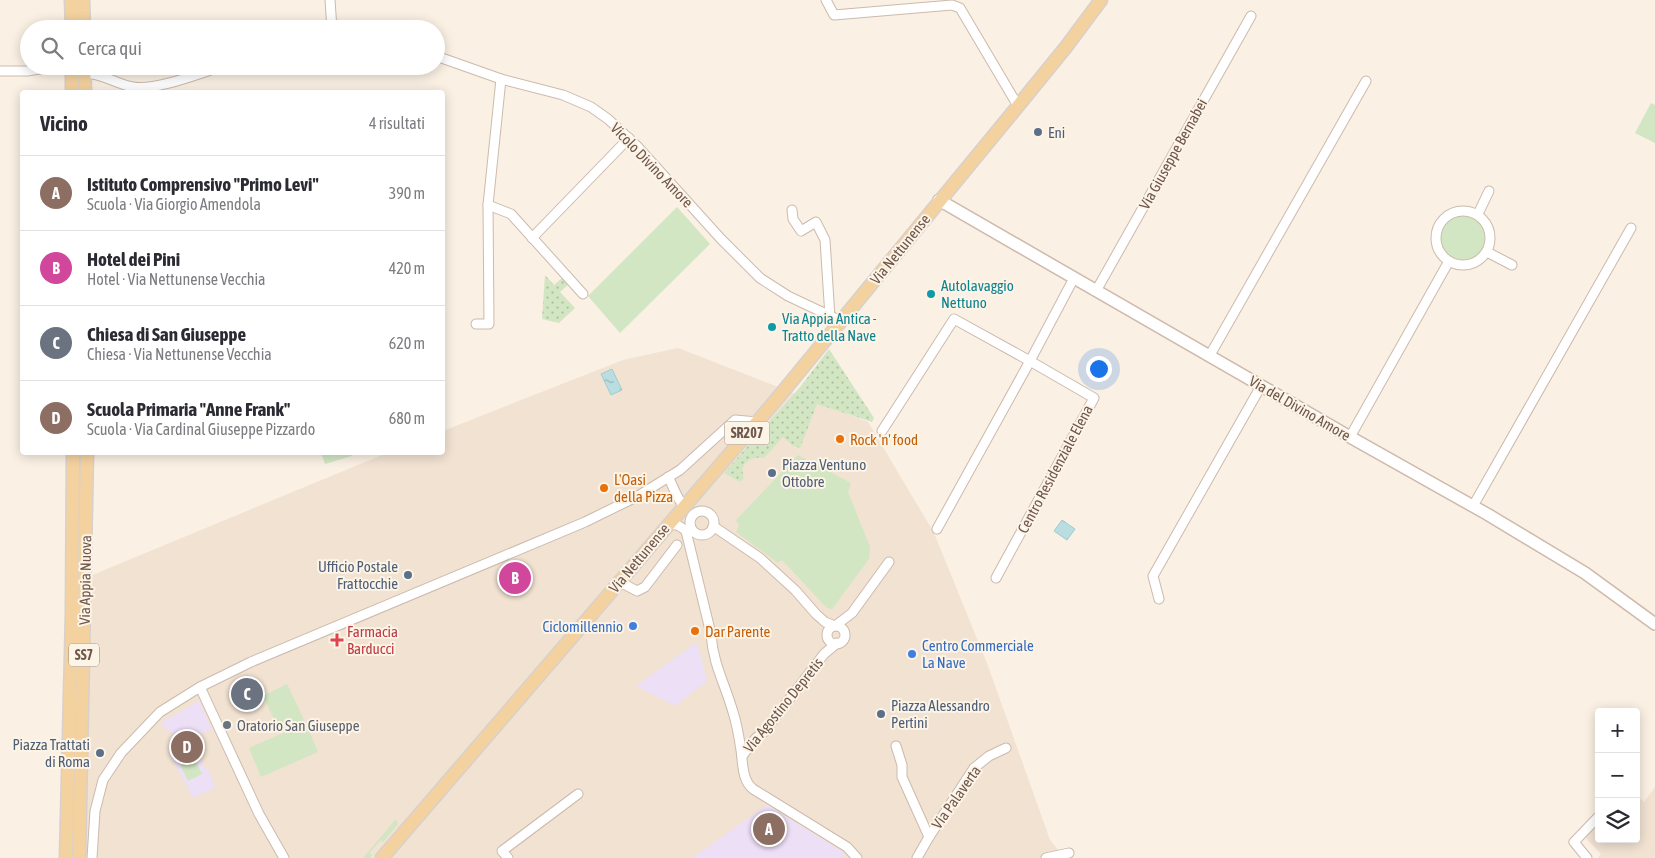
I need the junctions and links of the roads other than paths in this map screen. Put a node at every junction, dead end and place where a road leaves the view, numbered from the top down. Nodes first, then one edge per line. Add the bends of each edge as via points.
1 (72, 0) edge
2 (83, 0) edge
3 (330, 0) edge
4 (826, 0) edge
5 (1101, 0) edge
6 (1251, 16) dead end
7 (72, 20) edge
8 (84, 20) edge
9 (331, 20) edge
10 (445, 59) edge
11 (0, 71) edge
12 (20, 71) edge
13 (72, 75) edge
14 (84, 75) edge
15 (98, 75) edge
16 (194, 75) edge
17 (501, 79) junction
18 (1366, 81) dead end
19 (72, 90) edge
20 (85, 90) edge
21 (1018, 106) junction
22 (629, 138) junction
23 (1490, 191) dead end
24 (939, 200) junction
25 (488, 205) junction
26 (792, 210) dead end
27 (1478, 214) junction
28 (1631, 228) dead end
29 (532, 238) junction
30 (1487, 252) junction
31 (1449, 262) junction
32 (1512, 265) dead end
33 (1074, 278) junction
34 (1096, 292) junction
35 (583, 294) dead end
36 (836, 319) junction
37 (476, 324) dead end
38 (1210, 355) junction
39 (1030, 361) junction
40 (1261, 386) junction
41 (757, 422) junction
42 (882, 431) dead end
43 (1350, 437) junction
44 (73, 455) edge
45 (87, 455) edge
46 (668, 477) junction
47 (687, 502) junction
48 (1473, 506) junction
49 (709, 514) junction
50 (667, 526) junction
51 (713, 526) junction
52 (937, 528) dead end
53 (677, 545) dead end
54 (889, 562) dead end
55 (996, 578) dead end
56 (620, 582) junction
57 (1159, 599) dead end
58 (852, 613) junction
59 (816, 614) junction
60 (1655, 624) edge
61 (836, 626) junction
62 (844, 632) junction
63 (828, 635) junction
64 (837, 643) junction
65 (824, 654) junction
66 (200, 687) junction
67 (896, 746) dead end
68 (1006, 748) dead end
69 (742, 756) junction
70 (578, 794) dead end
71 (1595, 820) edge
72 (929, 837) junction
73 (1067, 855) edge
74 (66, 858) edge
75 (79, 858) edge
76 (92, 858) edge
77 (284, 858) edge
78 (382, 858) edge
79 (508, 858) edge
80 (857, 858) edge
81 (917, 858) edge
82 (1046, 858) edge
83 (1587, 858) edge

1 - 7 main road
2 - 8 main road
3 - 9 street
4 - 21 street via 834,15 952,5 960,8
5 - 21 main road, Via Nettunense / SR207
6 - 34 street, Via Giuseppe Bernabei
10 - 17 street, Vicolo Divino Amore
11 - 12 street
13 - 19 main road
14 - 20 main road
15 - 16 street via 141,88
17 - 22 street, Vicolo Divino Amore via 583,103
17 - 25 street
18 - 38 street
21 - 24 main road, Via Nettunense / SR207
22 - 29 street
22 - 36 street, Vicolo Divino Amore via 756,274 783,294
23 - 27 street
24 - 33 main road, Via del Divino Amore
24 - 36 main road, Via Nettunense / SR207
25 - 29 street via 511,214
25 - 37 street via 489,324
26 - 36 street via 793,219 801,231 816,222 825,240
27 - 30 street via 1489,227 1491,235
27 - 31 street via 1459,210 1442,220 1436,237 1437,247
28 - 48 street
29 - 35 street
30 - 31 street via 1474,263 1457,265
30 - 32 street
31 - 43 street
33 - 34 main road, Via del Divino Amore
33 - 39 street
34 - 38 main road, Via del Divino Amore
36 - 41 main road, Via Nettunense / SR207
38 - 40 main road, Via del Divino Amore
39 - 42 street, Centro Residenziale Elena via 954,319
39 - 52 street
39 - 55 street, Centro Residenziale Elena via 1094,398
40 - 43 main road, Via del Divino Amore
40 - 57 street via 1153,576
41 - 46 street via 735,420
41 - 47 main road, Via Nettunense / SR207
43 - 48 main road, Via del Divino Amore
44 - 74 main road, Via Appia Nuova / SS7
45 - 75 main road, Via Appia Nuova / SS7
46 - 47 street via 678,499
46 - 66 street via 585,522 351,619
47 - 49 street
47 - 50 main road, Via Nettunense / SR207
48 - 60 main road, Via del Divino Amore via 1585,573
49 - 51 street
49 - 51 street via 694,514 691,528 700,535 708,533
50 - 56 main road, Via Nettunense / SR207
50 - 69 street via 673,524 686,532 712,647 738,729
51 - 59 street via 760,558
53 - 56 street via 641,589 637,591
54 - 58 street
56 - 78 main road, Via Nettunense / SR207
58 - 61 street
58 - 62 street
59 - 61 street
59 - 63 street
61 - 62 street
61 - 63 street via 830,628
62 - 64 street via 842,641
63 - 64 street via 831,642
63 - 65 street, Via Agostino Depretis
64 - 65 street, Via Agostino Depretis
65 - 69 street, Via Agostino Depretis
66 - 76 street via 160,712 136,736 103,780 95,811
66 - 77 street via 259,814
67 - 72 street via 902,777
68 - 72 street, Via Palaverta via 978,764
69 - 80 street via 749,786 847,847
70 - 79 street via 502,851
71 - 83 street via 1574,842
72 - 81 street, Via Palaverta
73 - 82 street

